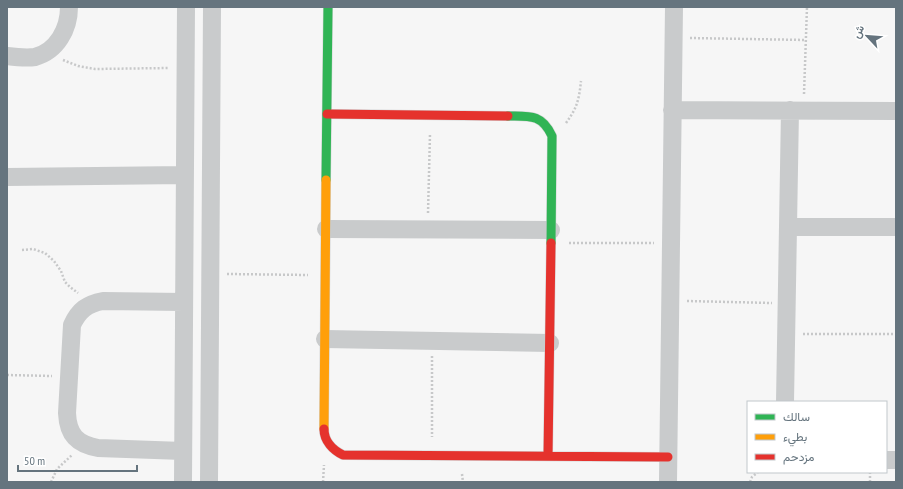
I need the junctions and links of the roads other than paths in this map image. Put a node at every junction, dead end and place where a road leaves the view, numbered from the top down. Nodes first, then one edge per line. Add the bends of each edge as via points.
1 (70, 7) edge
2 (186, 7) edge
3 (212, 7) edge
4 (328, 7) edge
5 (674, 7) edge
6 (7, 56) edge
7 (185, 76) junction
8 (211, 85) junction
9 (672, 110) junction
10 (797, 110) junction
11 (896, 111) edge
12 (327, 114) junction
13 (185, 175) junction
14 (7, 177) edge
15 (788, 227) junction
16 (896, 227) edge
17 (326, 229) junction
18 (551, 236) junction
19 (184, 302) junction
20 (325, 339) junction
21 (550, 343) junction
22 (785, 401) edge
23 (183, 451) junction
24 (548, 456) junction
25 (668, 457) junction
26 (183, 482) edge
27 (209, 482) edge
28 (668, 482) edge

1 - 6 street via 66,29 48,51 34,57
2 - 7 street
3 - 8 street
4 - 12 street
5 - 9 street
7 - 8 street
7 - 13 street
8 - 27 street
9 - 10 street
9 - 25 street
10 - 11 street
10 - 15 street
12 - 17 street
12 - 18 street via 536,117 547,124 552,136
13 - 14 street
13 - 19 street
15 - 16 street
15 - 22 street
17 - 18 street via 428,229
17 - 20 street
18 - 21 street
19 - 23 street
19 - 23 street via 103,301 84,308 72,325 67,413 67,424 72,433 88,446
20 - 21 street
20 - 24 street via 324,432 330,447 336,452 343,455
21 - 24 street
23 - 26 street
24 - 25 street
25 - 28 street

